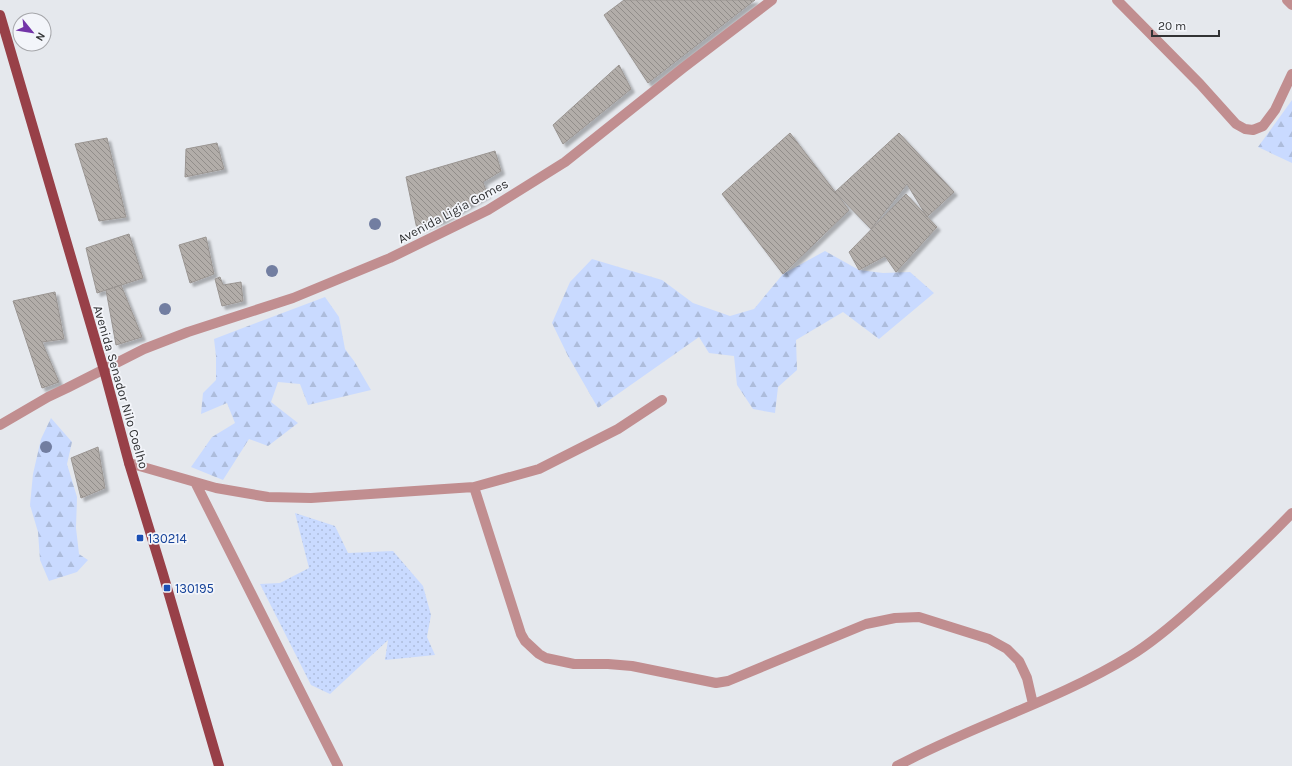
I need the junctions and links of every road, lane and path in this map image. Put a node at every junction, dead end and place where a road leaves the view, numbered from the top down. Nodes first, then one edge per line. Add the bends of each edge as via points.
1 (772, 0) edge
2 (1117, 0) edge
3 (1287, 0) edge
4 (1292, 5) edge
5 (0, 15) edge
6 (1292, 74) edge
7 (104, 370) junction
8 (662, 400) dead end
9 (0, 425) edge
10 (129, 463) junction
11 (195, 482) junction
12 (474, 487) junction
13 (1292, 513) edge
14 (1033, 704) junction
15 (219, 766) edge
16 (338, 766) edge
17 (897, 766) edge

1 - 7 street, Avenida Ligia Gomes via 565,162 488,210 390,258 293,298 144,348
2 - 6 street via 1236,124 1245,129 1253,130 1263,126 1275,110
3 - 4 street
5 - 7 main road, Avenida Senador Nilo Coelho
7 - 9 street, Avenida Ligia Gomes via 48,396
7 - 10 main road, Avenida Senador Nilo Coelho
8 - 12 street via 618,429 539,469
10 - 11 street
10 - 15 main road, Avenida Senador Nilo Coelho
11 - 12 street via 268,497 311,498
11 - 16 street
12 - 14 street via 521,634 525,641 546,658 574,664 632,666 716,683 728,681 866,624 895,618 919,617 990,639 1007,649 1022,667
13 - 14 street via 1207,594 1138,651 1099,674
14 - 17 street via 929,749

